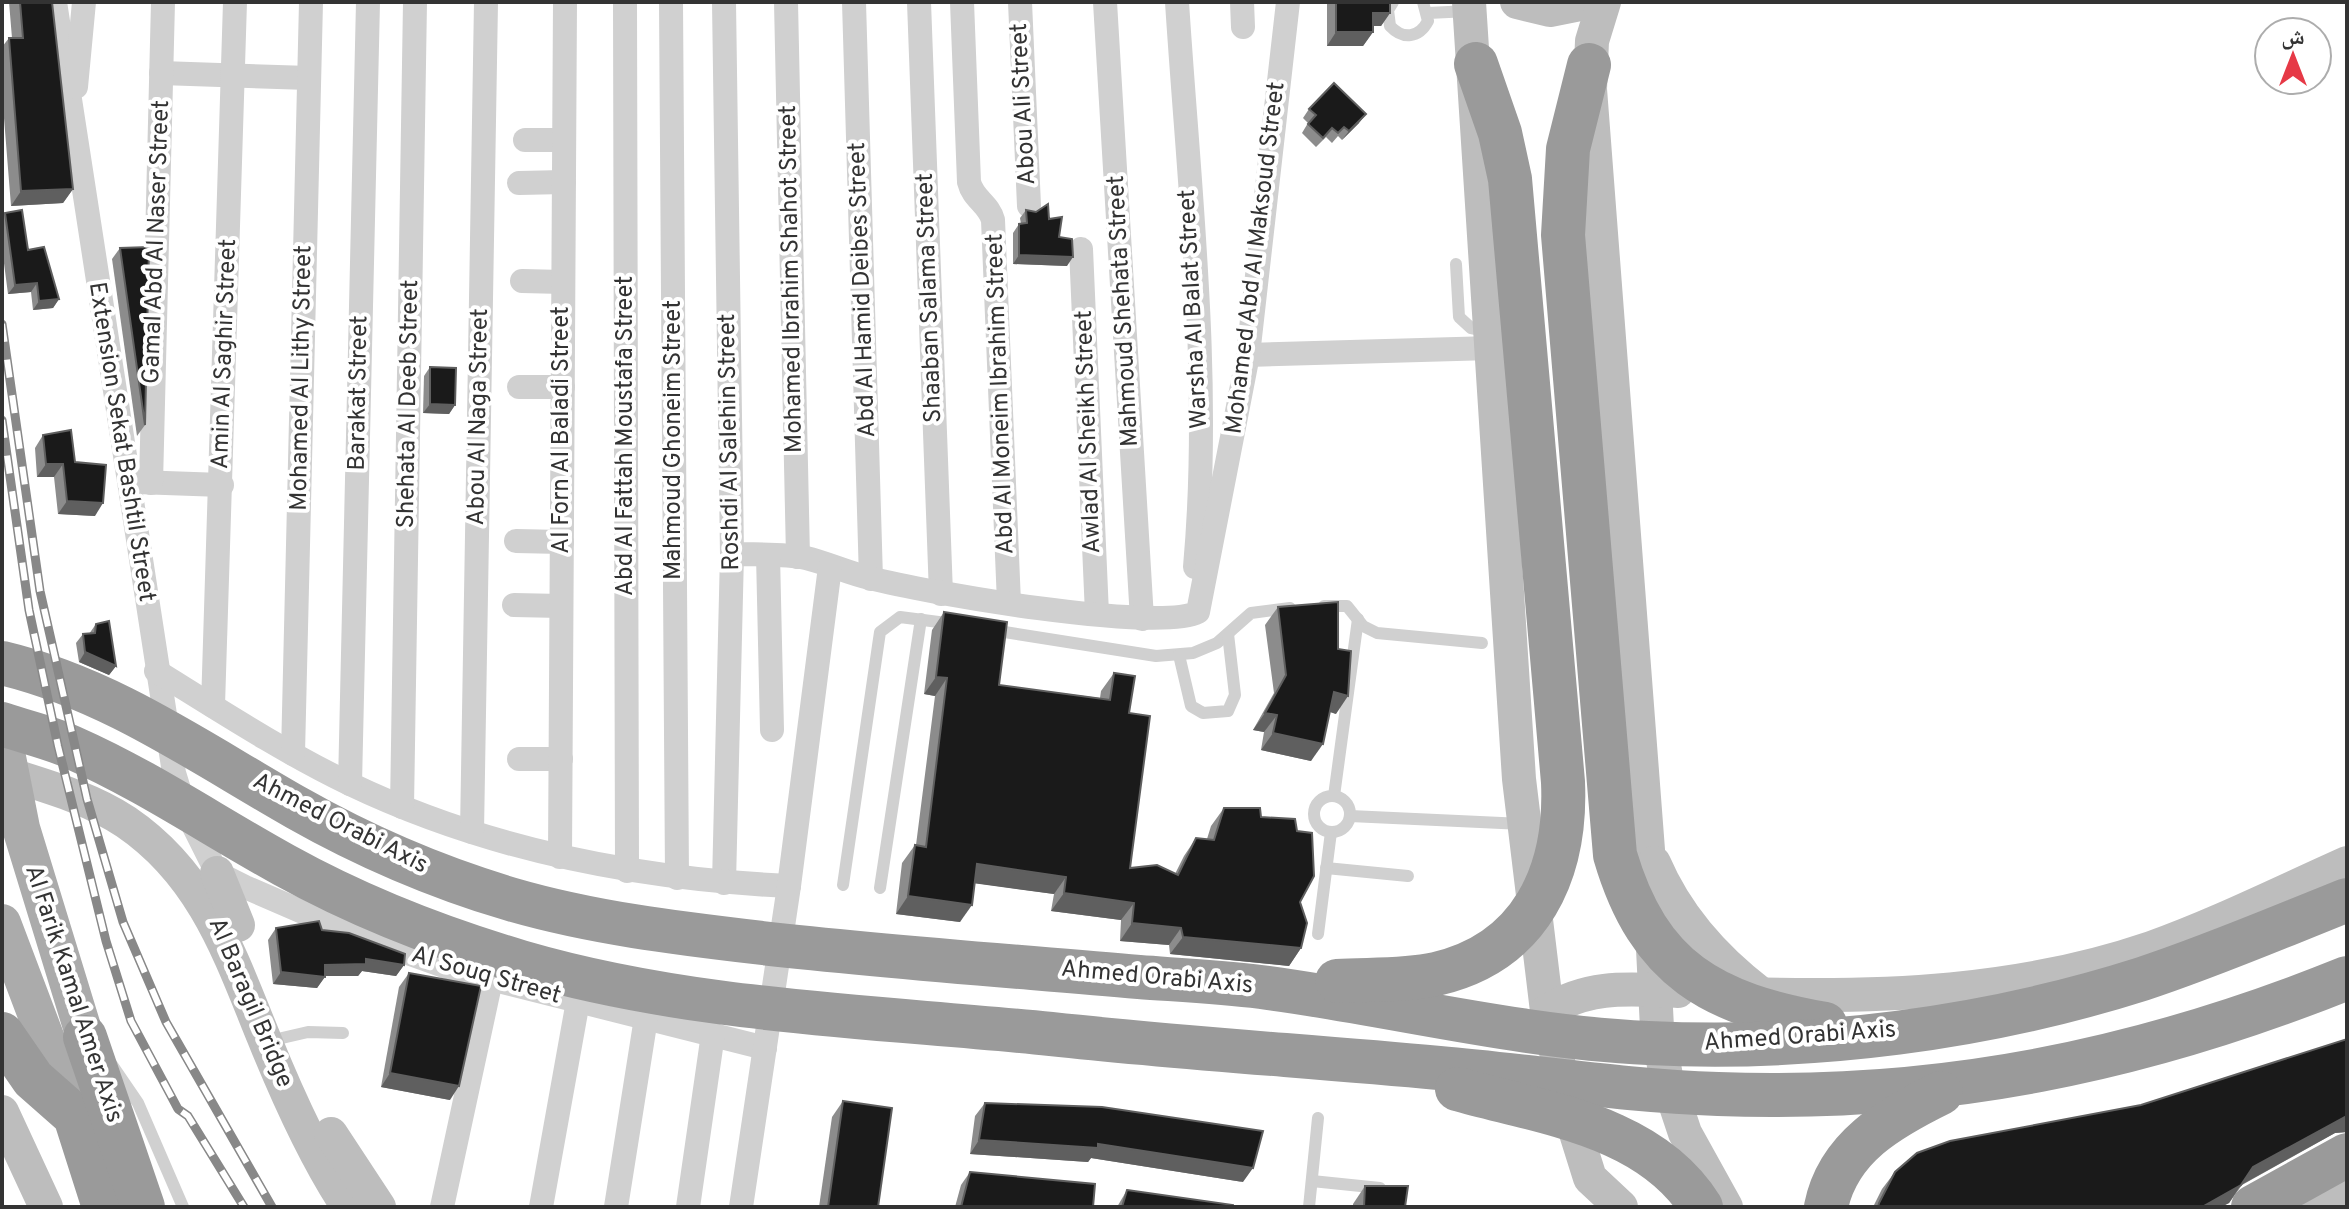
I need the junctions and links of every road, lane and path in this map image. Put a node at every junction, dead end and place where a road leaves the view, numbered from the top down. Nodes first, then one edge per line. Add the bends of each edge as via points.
1 (55, 2) edge
2 (84, 2) edge
3 (163, 2) edge
4 (235, 2) edge
5 (311, 2) edge
6 (368, 2) edge
7 (415, 2) edge
8 (486, 2) edge
9 (565, 2) edge
10 (625, 2) edge
11 (671, 2) edge
12 (724, 2) edge
13 (786, 2) edge
14 (854, 2) edge
15 (919, 2) edge
16 (962, 2) edge
17 (1020, 2) edge
18 (1105, 2) edge
19 (1177, 2) edge
20 (1242, 2) edge
21 (1288, 2) edge
22 (1393, 2) edge
23 (1517, 2) edge
24 (1590, 2) edge
25 (1604, 2) edge
26 (1469, 6) edge
27 (1426, 7) edge
28 (1243, 27) dead end
29 (1476, 64) junction
30 (1589, 65) junction
31 (161, 73) junction
32 (233, 75) junction
33 (309, 78) junction
34 (72, 115) junction
35 (525, 140) dead end
36 (564, 140) junction
37 (564, 182) junction
38 (519, 183) dead end
39 (1029, 206) dead end
40 (1081, 249) dead end
41 (1456, 264) dead end
42 (522, 281) dead end
43 (563, 282) junction
44 (1492, 340) junction
45 (1248, 355) junction
46 (519, 387) dead end
47 (563, 387) junction
48 (126, 482) junction
49 (151, 483) junction
50 (222, 485) junction
51 (516, 541) dead end
52 (562, 542) junction
53 (732, 554) junction
54 (768, 555) junction
55 (798, 557) junction
56 (830, 567) junction
57 (871, 579) junction
58 (941, 594) junction
59 (1009, 603) junction
60 (514, 605) dead end
61 (561, 606) junction
62 (1097, 614) junction
63 (1190, 615) junction
64 (921, 619) junction
65 (1142, 619) junction
66 (1358, 619) junction
67 (968, 626) edge
68 (983, 629) edge
69 (1228, 634) junction
70 (1482, 643) dead end
71 (2, 647) edge
72 (1179, 655) junction
73 (20, 667) edge
74 (156, 671) junction
75 (213, 706) junction
76 (2, 724) edge
77 (772, 730) dead end
78 (2, 732) edge
79 (293, 754) junction
80 (519, 759) dead end
81 (561, 759) junction
82 (2, 772) edge
83 (350, 784) junction
84 (2, 792) edge
85 (1334, 796) junction
86 (402, 807) junction
87 (1350, 816) junction
88 (1524, 824) junction
89 (472, 832) junction
90 (1331, 832) junction
91 (1648, 850) junction
92 (560, 857) junction
93 (2347, 863) edge
94 (1326, 868) junction
95 (627, 871) junction
96 (217, 873) junction
97 (1408, 876) dead end
98 (677, 878) junction
99 (724, 883) junction
100 (843, 885) dead end
101 (789, 886) junction
102 (880, 888) dead end
103 (2347, 900) edge
104 (2, 923) edge
105 (1318, 934) dead end
106 (2347, 978) edge
107 (491, 980) junction
108 (1258, 987) junction
109 (1654, 990) junction
110 (1761, 994) junction
111 (578, 1001) junction
112 (1547, 1011) junction
113 (646, 1018) junction
114 (343, 1033) dead end
115 (1875, 1033) junction
116 (2, 1034) edge
117 (713, 1034) junction
118 (85, 1037) junction
119 (282, 1038) junction
120 (765, 1048) junction
121 (1358, 1060) junction
122 (1966, 1083) junction
123 (3, 1115) edge
124 (75, 1116) junction
125 (1318, 1118) dead end
126 (11, 1150) edge
127 (2347, 1155) edge
128 (310, 1159) junction
129 (1312, 1181) junction
130 (2347, 1187) edge
131 (1390, 1189) edge
132 (1592, 1192) edge
133 (46, 1207) edge
134 (104, 1207) edge
135 (143, 1207) edge
136 (183, 1207) edge
137 (326, 1207) edge
138 (348, 1207) edge
139 (379, 1207) edge
140 (442, 1207) edge
141 (541, 1207) edge
142 (616, 1207) edge
143 (688, 1207) edge
144 (741, 1207) edge
145 (1309, 1207) edge
146 (1621, 1207) edge
147 (1701, 1207) edge
148 (1726, 1207) edge
149 (1826, 1207) edge
150 (2253, 1207) edge
151 (2319, 1207) edge

1 - 34 street, Extension Sekat Bashtil Street
2 - 34 street
3 - 31 street, Gamal Abd Al Naser Street
4 - 32 street, Amin Al Saghir Street
5 - 33 street, Mohamed Al Lithy Street
6 - 83 street, Barakat Street
7 - 86 street, Shehata Al Deeb Street
8 - 89 street, Abou Al Naga Street
9 - 36 street, Al Forn Al Baladi Street
10 - 95 street, Abd Al Fattah Moustafa Street
11 - 98 street, Mahmoud Ghoneim Street
12 - 53 street, Roshdi Al Salehin Street
13 - 55 street, Mohamed Ibrahim Shahot Street
14 - 57 street, Abd Al Hamid Deibes Street
15 - 58 street, Shaaban Salama Street
16 - 59 street, Abd Al Moneim Ibrahim Street via 969,182 993,220
17 - 39 street, Abou Ali Street
18 - 65 street, Mahmoud Shehata Street
19 - 63 street, Warsha Al Balat Street via 1201,390 1201,503
20 - 28 street
21 - 45 street, Mohamed Abd Al Maksoud Street
22 - 27 lane via 1387,18 1403,36 1424,28
23 - 24 street via 1550,10
25 - 30 street
26 - 27 lane
26 - 29 street
29 - 44 street
29 - 108 highway via 1510,179 1563,782 1561,847 1536,905 1508,937 1474,961 1413,977
30 - 91 street
30 - 115 highway via 1568,149 1563,235 1610,831 1621,878 1657,942 1712,990 1776,1015
31 - 32 street
31 - 49 street, Gamal Abd Al Naser Street
32 - 33 street
32 - 50 street, Amin Al Saghir Street
33 - 79 street, Mohamed Al Lithy Street
34 - 48 street, Extension Sekat Bashtil Street
35 - 36 street
36 - 37 street, Al Forn Al Baladi Street
37 - 38 street
37 - 43 street, Al Forn Al Baladi Street
40 - 62 street, Awlad Al Sheikh Street
41 - 44 lane via 1459,317
42 - 43 street
43 - 47 street, Al Forn Al Baladi Street
44 - 45 street
44 - 88 street
45 - 63 street, Mohamed Abd Al Maksoud Street via 1202,605
46 - 47 street
47 - 52 street, Al Forn Al Baladi Street
48 - 49 street
48 - 74 street, Extension Sekat Bashtil Street
49 - 50 street
50 - 75 street, Amin Al Saghir Street
51 - 52 street
52 - 61 street, Al Forn Al Baladi Street
53 - 54 street
53 - 99 street, Roshdi Al Salehin Street
54 - 55 street
54 - 77 street
55 - 56 street
56 - 57 street
56 - 101 street
57 - 58 street
58 - 59 street
59 - 62 street
60 - 61 street
61 - 81 street, Al Forn Al Baladi Street
62 - 65 street
63 - 65 street
64 - 67 lane
64 - 100 lane via 900,617 880,632
64 - 102 lane
66 - 69 lane via 1339,605 1268,610 1251,613
66 - 70 lane via 1377,633
66 - 85 lane
68 - 72 lane via 1156,656
69 - 72 lane
69 - 72 lane via 1235,695 1228,711 1203,713 1191,706
71 - 73 highway, Ahmed Orabi Axis
73 - 108 highway, Ahmed Orabi Axis via 141,717 295,807 379,849 554,911 654,931 861,954
74 - 75 street
74 - 96 street, Extension Sekat Bashtil Street via 174,773 185,809
75 - 79 street
76 - 121 highway, Ahmed Orabi Axis via 66,744 109,765 360,902 462,943 574,976 701,999 1183,1048
78 - 118 main road, Al Farik Kamal Amer Axis via 25,843
79 - 83 street
80 - 81 street
81 - 92 street, Al Forn Al Baladi Street
82 - 128 street, Al Baragil Bridge via 103,809 146,837 178,867 227,943
83 - 86 street
84 - 128 street, Al Baragil Bridge via 88,825 130,852 164,885 207,952 271,1104
85 - 87 lane via 1346,803
85 - 90 lane via 1320,800 1314,813 1318,826
86 - 89 street
87 - 88 lane
87 - 90 lane via 1344,828
88 - 112 street
89 - 92 street
90 - 94 lane
91 - 109 street
91 - 110 street via 1671,898 1702,941
92 - 95 street
93 - 110 street via 2150,948 2048,976 1920,994
94 - 97 lane
94 - 105 lane
95 - 98 street
96 - 107 street, Al Souq Street via 384,946
96 - 119 street
98 - 99 street
99 - 101 street
101 - 120 street
103 - 115 highway, Ahmed Orabi Axis via 2184,965 2090,994 1983,1018
104 - 124 main road, Al Farik Kamal Amer Axis
106 - 122 highway, Ahmed Orabi Axis via 2149,1048
107 - 111 street, Al Souq Street
107 - 140 street
108 - 115 highway, Ahmed Orabi Axis via 1531,1032 1632,1042 1761,1043
109 - 110 street
109 - 112 street via 1591,991
109 - 148 street via 1659,1046 1674,1105
111 - 113 street, Al Souq Street
111 - 141 street
112 - 132 street
113 - 117 street, Al Souq Street
113 - 142 street
114 - 119 lane
116 - 124 highway via 33,1079
117 - 120 street, Al Souq Street
117 - 143 street
118 - 135 highway, Al Farik Kamal Amer Axis
118 - 136 lane via 138,1103
119 - 139 street via 337,1144
120 - 144 street
121 - 122 highway, Ahmed Orabi Axis via 1717,1094 1843,1093
121 - 147 highway via 1614,1135 1668,1169
122 - 149 highway via 1869,1135 1843,1163
123 - 126 street
124 - 134 highway, Al Farik Kamal Amer Axis
125 - 129 lane
126 - 133 street
127 - 150 highway
128 - 137 street
128 - 138 street
129 - 131 lane
129 - 145 lane
130 - 151 street
132 - 146 street

